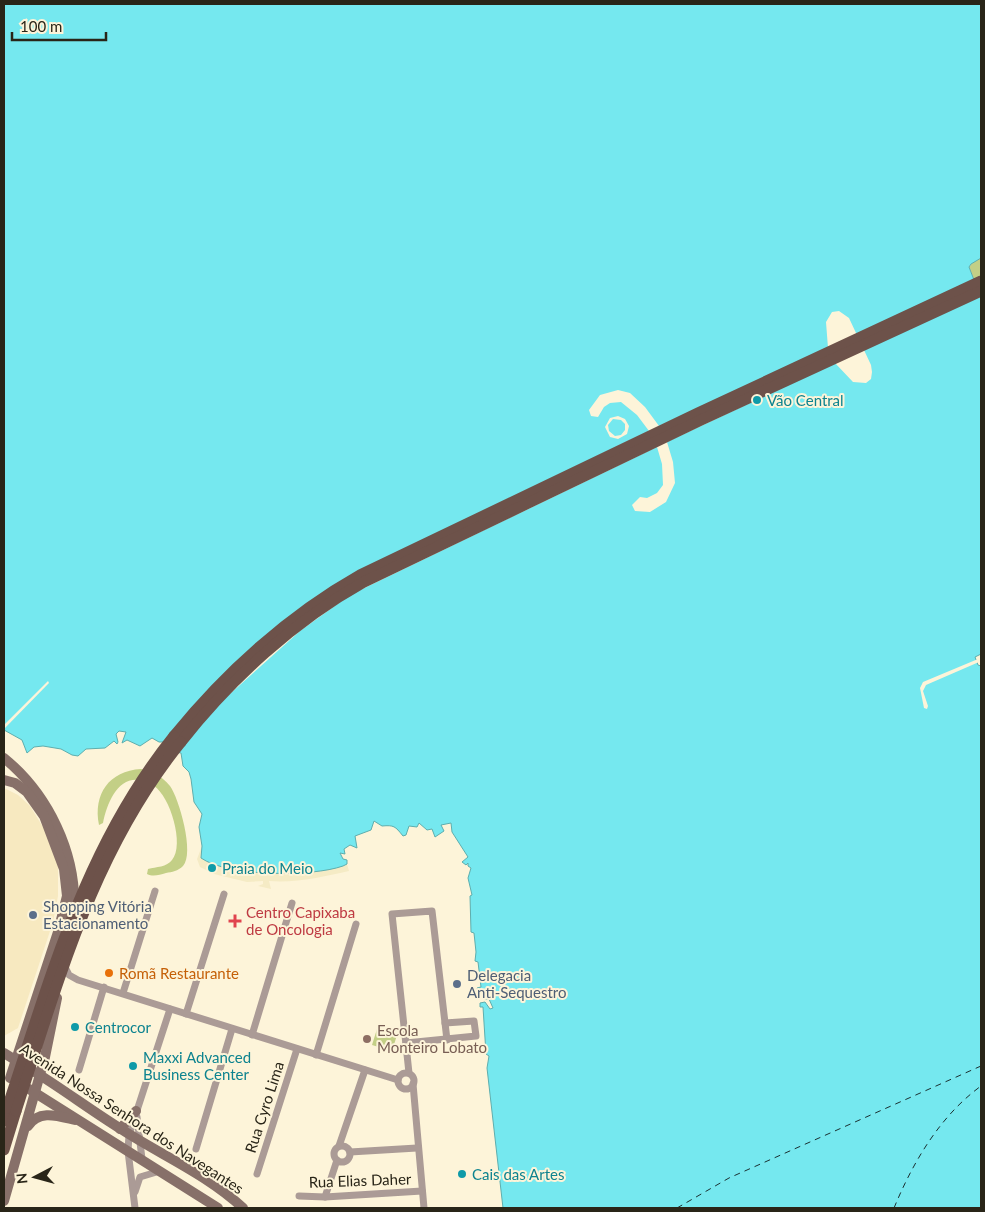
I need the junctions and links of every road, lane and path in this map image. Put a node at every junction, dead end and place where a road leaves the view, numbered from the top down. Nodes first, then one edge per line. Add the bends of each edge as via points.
1 (981, 282) edge
2 (981, 291) edge
3 (4, 758) edge
4 (4, 780) edge
5 (155, 891) dead end
6 (224, 894) dead end
7 (292, 903) dead end
8 (356, 924) dead end
9 (64, 964) junction
10 (78, 980) junction
11 (104, 987) junction
12 (59, 990) junction
13 (122, 993) junction
14 (170, 1009) junction
15 (186, 1014) junction
16 (445, 1023) junction
17 (232, 1029) junction
18 (252, 1035) junction
19 (447, 1040) junction
20 (406, 1043) junction
21 (297, 1049) junction
22 (4, 1053) edge
23 (316, 1055) junction
24 (15, 1060) junction
25 (4, 1065) edge
26 (41, 1070) junction
27 (79, 1070) dead end
28 (365, 1070) junction
29 (409, 1073) junction
30 (7, 1076) edge
31 (398, 1080) junction
32 (413, 1084) junction
33 (402, 1088) junction
34 (35, 1092) junction
35 (413, 1101) junction
36 (136, 1111) junction
37 (4, 1121) edge
38 (82, 1121) junction
39 (24, 1131) junction
40 (125, 1132) junction
41 (139, 1140) junction
42 (339, 1146) junction
43 (196, 1148) dead end
44 (417, 1148) junction
45 (4, 1150) edge
46 (128, 1150) junction
47 (350, 1152) junction
48 (17, 1158) junction
49 (142, 1159) junction
50 (336, 1160) junction
51 (161, 1171) junction
52 (257, 1174) dead end
53 (6, 1189) edge
54 (422, 1191) junction
55 (299, 1196) dead end
56 (325, 1197) junction
57 (134, 1198) junction
58 (4, 1201) edge
59 (135, 1208) edge
60 (218, 1208) edge
61 (243, 1208) edge
62 (424, 1208) edge

1 - 37 main road, bridge via 392,558 337,588 268,640 210,695 179,730 136,788 111,830 71,919
2 - 45 main road, bridge via 396,566 335,600 273,647 186,736 143,793 118,834 74,937
3 - 9 street via 20,772 44,803 67,854 74,891 72,929
4 - 24 street via 15,783 26,792 44,816 60,856 66,882 64,914
5 - 13 street
6 - 15 street
7 - 18 street
8 - 23 street
9 - 10 street via 65,972
9 - 12 street
10 - 11 street
10 - 12 street via 66,982
11 - 13 street
11 - 27 street
12 - 26 street
13 - 14 street
14 - 15 street
14 - 36 street
15 - 17 street
16 - 19 street
16 - 19 street via 474,1021 476,1036
16 - 20 street via 432,911 392,914
17 - 18 street
17 - 43 street
18 - 21 street
19 - 20 street
20 - 29 street
21 - 23 street
21 - 52 street, Rua Cyro Lima
22 - 24 street, Avenida Nossa Senhora dos Navegantes
23 - 28 street
24 - 26 street, Avenida Nossa Senhora dos Navegantes
24 - 30 street
25 - 30 street
26 - 34 street
26 - 40 street, Avenida Nossa Senhora dos Navegantes via 56,1085
28 - 31 street
28 - 42 street
29 - 31 street via 403,1073
29 - 32 street via 414,1079
30 - 34 street, Avenida Nossa Senhora dos Navegantes
30 - 48 street via 19,1104
31 - 33 street
32 - 33 street via 408,1089
32 - 35 street
33 - 35 street
34 - 38 street, Avenida Nossa Senhora dos Navegantes
34 - 39 street
35 - 44 street
36 - 40 street
36 - 41 street
38 - 39 street via 39,1116
38 - 46 street, Avenida Nossa Senhora dos Navegantes
39 - 48 street
40 - 41 street, Avenida Nossa Senhora dos Navegantes
40 - 46 street
41 - 49 street
41 - 61 street, Avenida Nossa Senhora dos Navegantes via 204,1179
42 - 47 street via 347,1147
42 - 50 street via 334,1151
44 - 47 street
44 - 54 street
46 - 49 street, Avenida Nossa Senhora dos Navegantes
46 - 57 street
47 - 50 street via 346,1160
48 - 53 street
49 - 51 street, Avenida Nossa Senhora dos Navegantes
50 - 56 street
51 - 57 street via 140,1177
51 - 60 street, Avenida Nossa Senhora dos Navegantes
53 - 58 street
54 - 56 street, Rua Elias Daher
54 - 62 street
55 - 56 street, Rua Elias Daher
57 - 59 street

